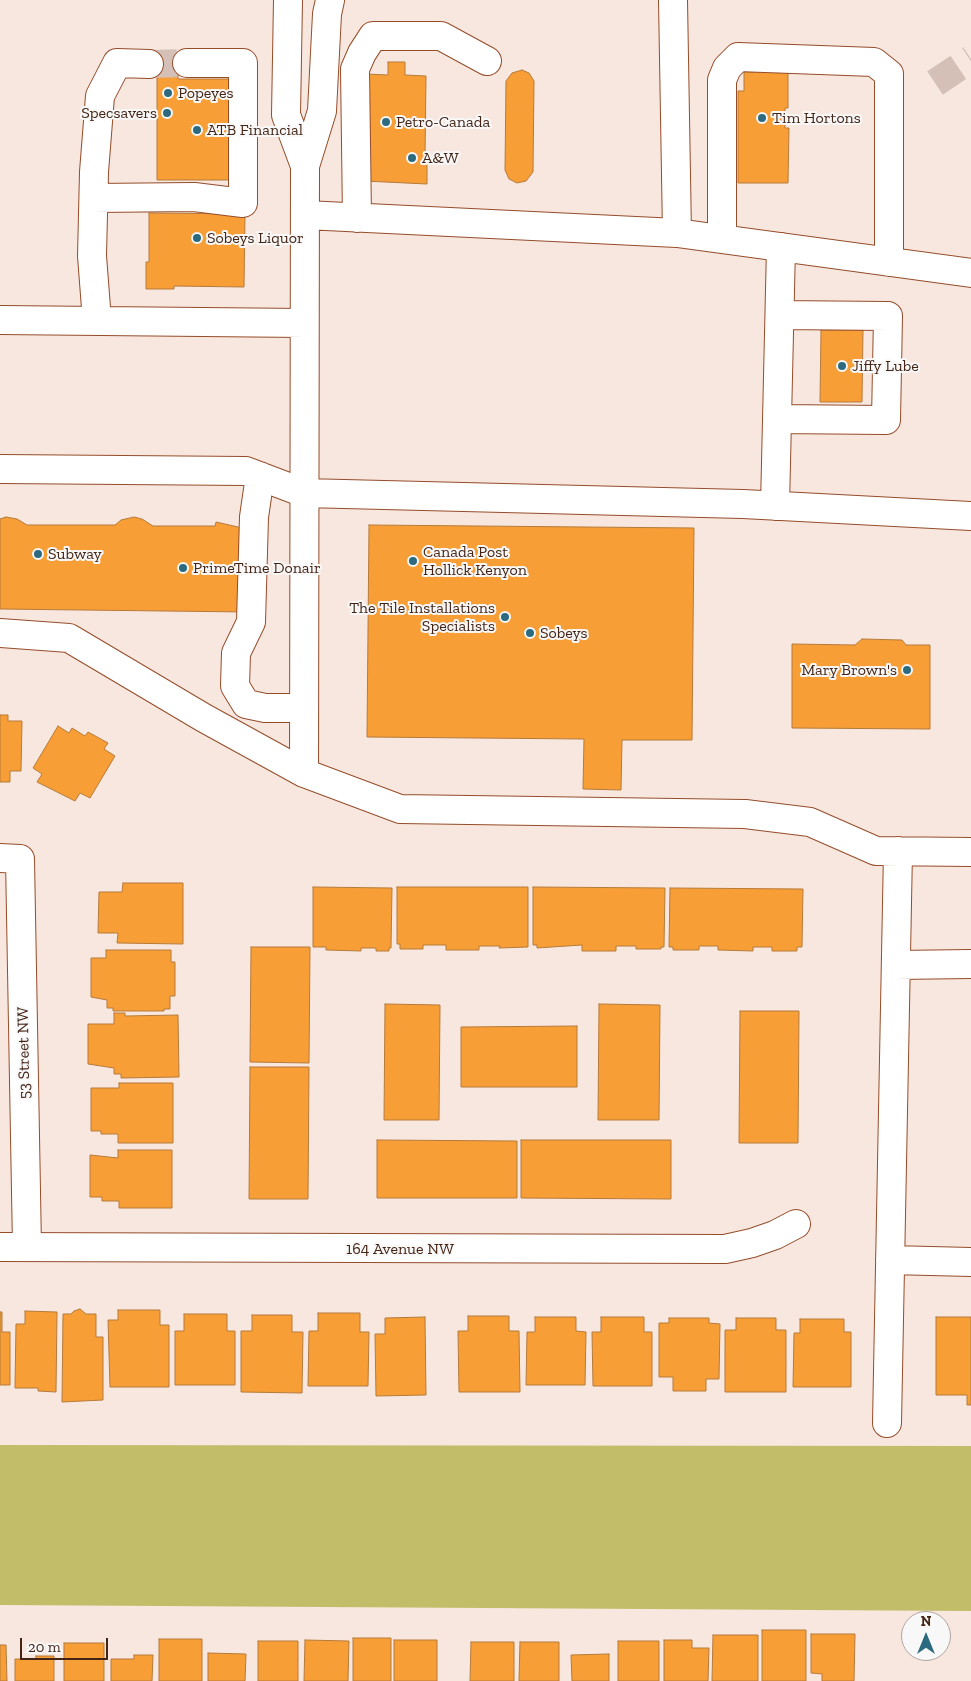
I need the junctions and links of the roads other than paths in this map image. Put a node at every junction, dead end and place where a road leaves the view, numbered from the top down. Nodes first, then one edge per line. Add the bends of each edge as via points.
1 (288, 0) edge
2 (330, 0) edge
3 (673, 0) edge
4 (487, 60) dead end
5 (186, 63) tunnel mouth
6 (149, 64) tunnel mouth
7 (305, 166) junction
8 (94, 198) junction
9 (305, 215) junction
10 (357, 218) junction
11 (677, 233) junction
12 (722, 239) junction
13 (781, 247) junction
14 (889, 262) junction
15 (969, 273) edge
16 (780, 316) junction
17 (0, 320) edge
18 (97, 321) junction
19 (304, 323) junction
20 (777, 419) junction
21 (0, 469) edge
22 (260, 476) junction
23 (304, 493) junction
24 (775, 506) junction
25 (971, 516) edge
26 (0, 633) edge
27 (304, 708) junction
28 (304, 773) junction
29 (887, 851) junction
30 (971, 852) edge
31 (10, 859) edge
32 (971, 964) edge
33 (896, 965) junction
34 (796, 1224) dead end
35 (0, 1247) edge
36 (27, 1247) junction
37 (890, 1260) junction
38 (971, 1262) edge
39 (887, 1423) dead end

1 - 7 street via 286,115
2 - 7 street via 322,111
3 - 11 street
4 - 10 street via 441,36 374,36 356,69
5 - 8 street via 243,63 243,203 194,197
6 - 8 street via 117,63 100,96
7 - 9 street
8 - 18 street via 92,256
9 - 10 street
9 - 19 street
10 - 11 street
11 - 12 street
12 - 13 street
12 - 14 street via 722,80 727,68 738,57 874,62 889,74
13 - 14 street
13 - 16 street
14 - 15 street
16 - 20 street
16 - 20 street via 888,316 886,420
17 - 18 street
18 - 19 street
19 - 23 street
20 - 24 street
21 - 22 street via 235,470
22 - 23 street
22 - 27 street via 254,517 251,622 236,653 235,686 246,704 265,708
23 - 24 street
23 - 27 street
24 - 25 street
26 - 28 street via 69,638
27 - 28 street
28 - 29 street via 400,809 745,814 810,822
29 - 30 street
29 - 33 street
31 - 36 street, 53 Street NW
32 - 33 street
33 - 37 street
34 - 36 street, 164 Avenue NW via 752,1244 725,1249
35 - 36 street, 164 Avenue NW
37 - 38 street
37 - 39 street

